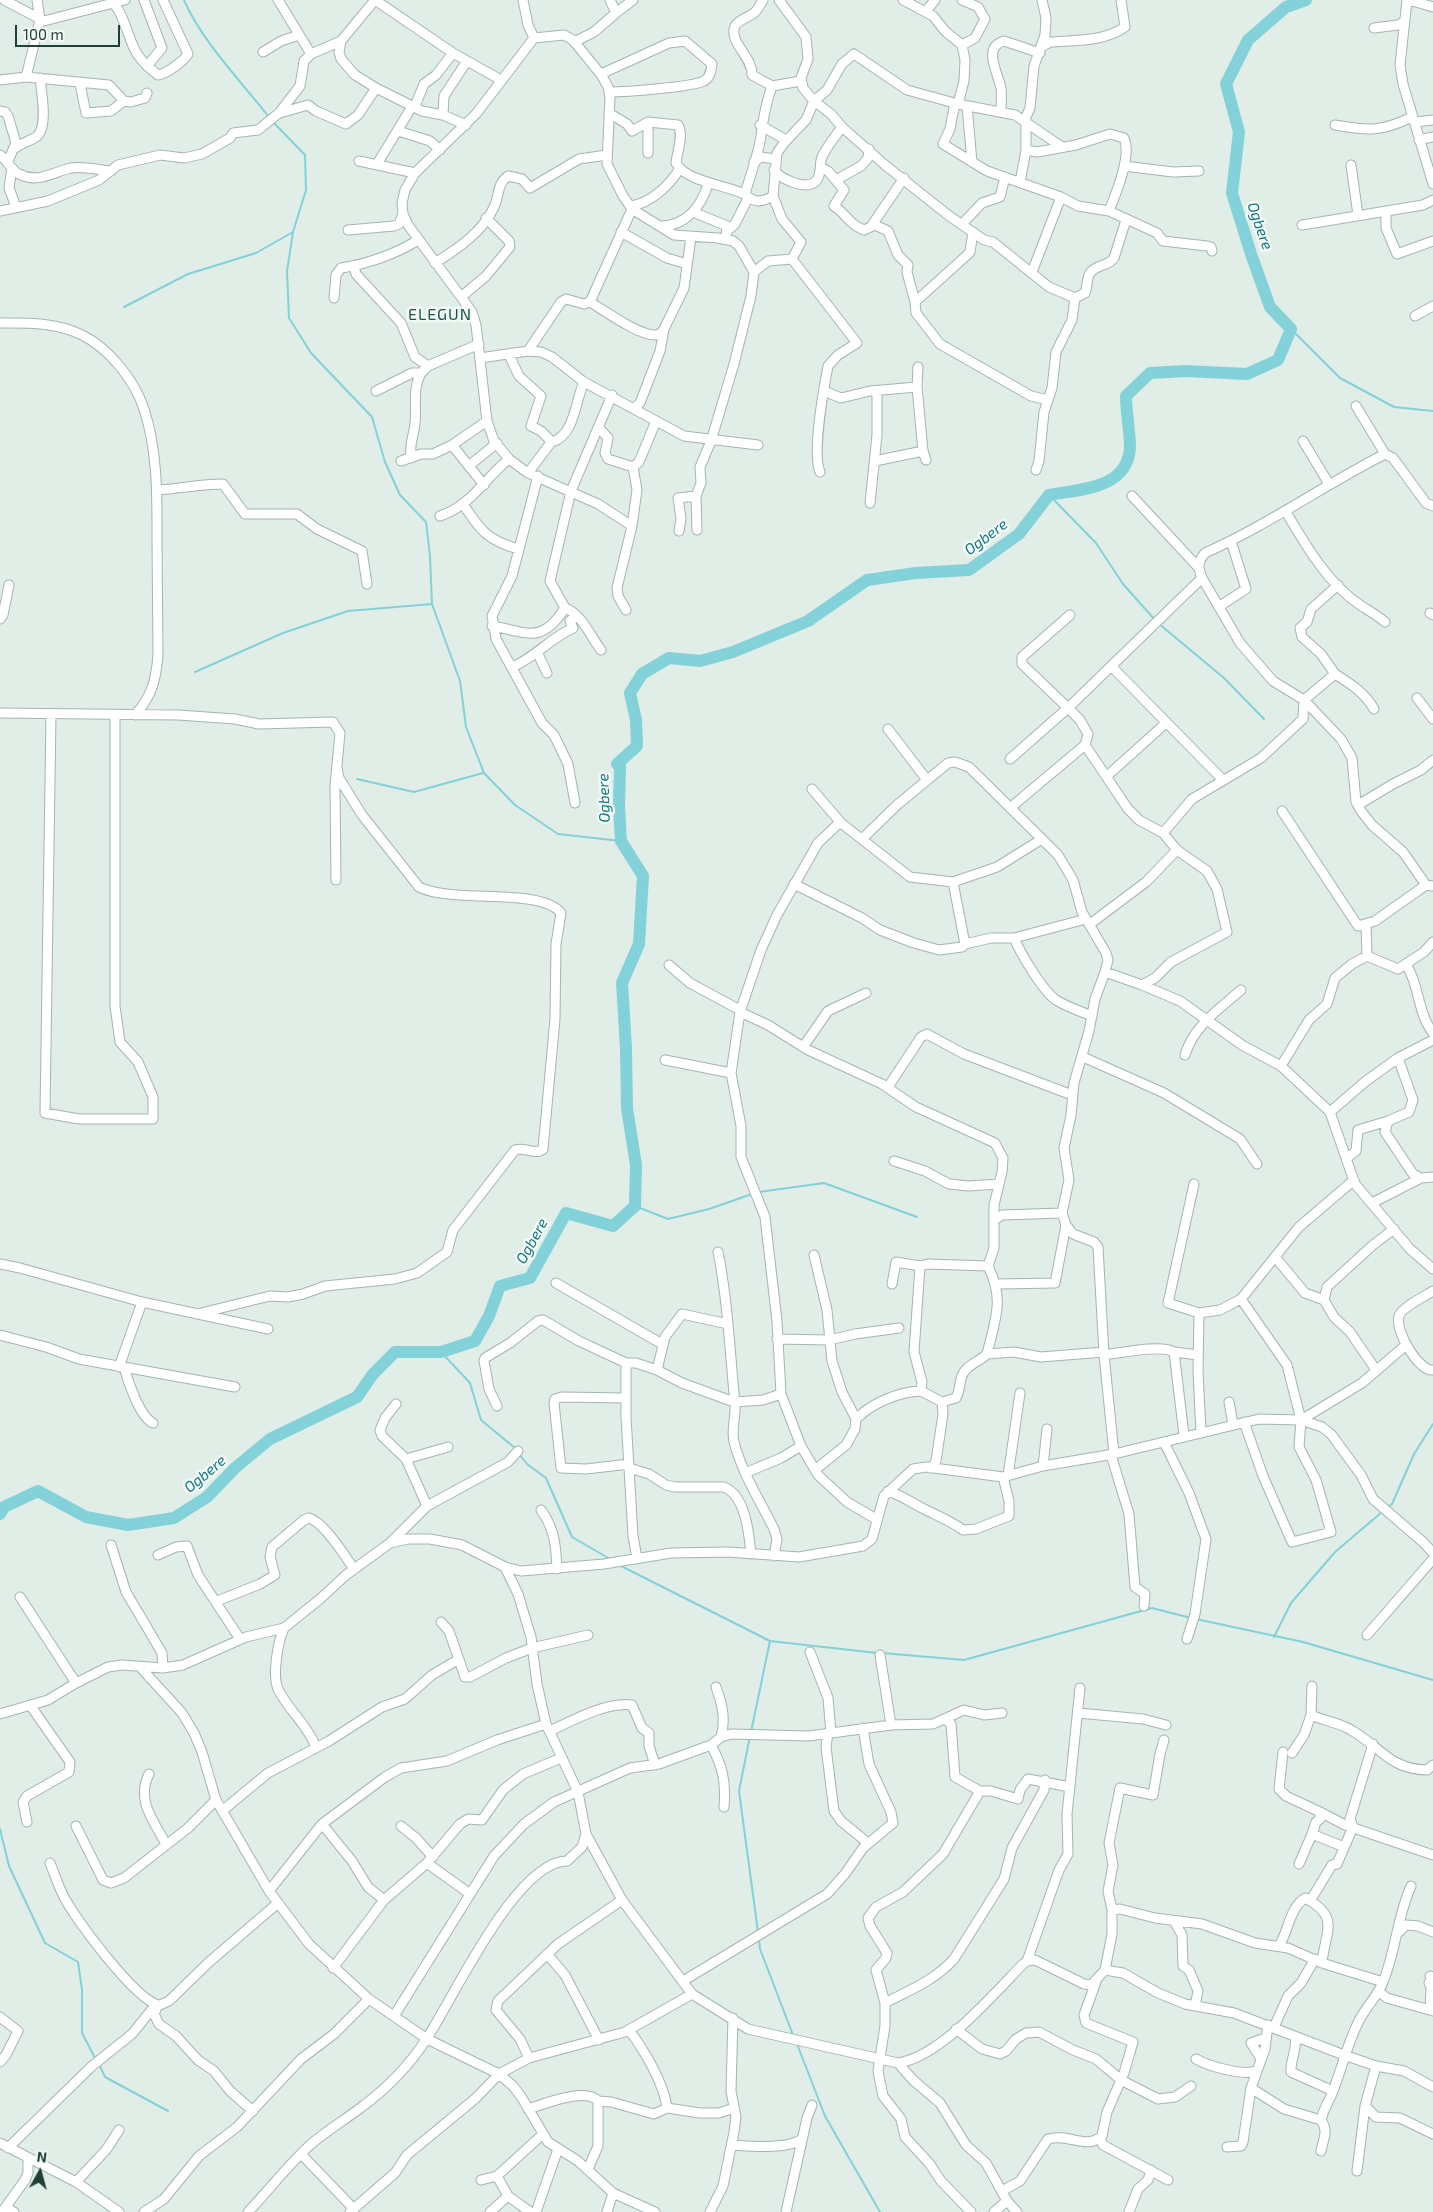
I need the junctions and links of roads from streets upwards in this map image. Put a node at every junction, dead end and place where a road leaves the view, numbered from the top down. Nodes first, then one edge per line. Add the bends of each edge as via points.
1 (4, 0) edge
2 (37, 0) edge
3 (125, 0) edge
4 (144, 0) edge
5 (163, 0) edge
6 (278, 0) edge
7 (375, 0) edge
8 (523, 0) edge
9 (610, 0) edge
10 (634, 0) edge
11 (763, 0) edge
12 (903, 0) edge
13 (935, 0) edge
14 (962, 0) edge
15 (1042, 0) edge
16 (1121, 0) edge
17 (1408, 0) edge
18 (781, 1) edge
19 (113, 2) edge
20 (1433, 6) edge
21 (926, 11) junction
22 (616, 13) junction
23 (40, 20) junction
24 (1404, 22) junction
25 (1374, 28) dead end
26 (594, 32) junction
27 (299, 35) junction
28 (534, 38) junction
29 (341, 42) junction
30 (574, 42) junction
31 (962, 45) junction
32 (1041, 49) junction
33 (263, 52) dead end
34 (583, 52) junction
35 (453, 53) junction
36 (311, 54) junction
37 (467, 61) junction
38 (147, 66) junction
39 (601, 74) junction
40 (26, 76) junction
41 (40, 78) junction
42 (0, 80) edge
43 (501, 80) junction
44 (801, 81) junction
45 (80, 84) junction
46 (772, 86) junction
47 (376, 88) junction
48 (609, 92) junction
49 (146, 93) dead end
50 (124, 101) junction
51 (814, 101) junction
52 (960, 104) junction
53 (414, 106) junction
54 (0, 111) edge
55 (1001, 112) junction
56 (280, 113) junction
57 (609, 113) junction
58 (443, 115) junction
59 (1414, 119) junction
60 (1433, 120) edge
61 (1025, 121) junction
62 (648, 122) junction
63 (760, 125) junction
64 (1335, 125) dead end
65 (466, 126) junction
66 (842, 127) junction
67 (398, 131) junction
68 (1433, 137) edge
69 (786, 140) junction
70 (1419, 140) junction
71 (1062, 147) junction
72 (15, 148) junction
73 (869, 149) junction
74 (440, 150) junction
75 (1026, 150) junction
76 (648, 153) dead end
77 (0, 155) edge
78 (608, 155) junction
79 (776, 159) junction
80 (359, 161) dead end
81 (754, 162) junction
82 (972, 162) junction
83 (10, 164) junction
84 (377, 164) junction
85 (1351, 165) dead end
86 (1124, 166) junction
87 (680, 168) junction
88 (822, 168) junction
89 (774, 170) junction
90 (111, 171) junction
91 (1199, 171) dead end
92 (415, 173) junction
93 (904, 178) junction
94 (1005, 178) junction
95 (836, 180) junction
96 (1020, 182) junction
97 (708, 184) junction
98 (1433, 184) edge
99 (746, 196) junction
100 (773, 196) junction
101 (1061, 197) junction
102 (1433, 200) edge
103 (16, 207) junction
104 (632, 207) junction
105 (0, 211) edge
106 (1109, 211) junction
107 (694, 212) junction
108 (1386, 212) junction
109 (403, 214) junction
110 (1358, 215) junction
111 (486, 218) junction
112 (1126, 220) junction
113 (962, 224) junction
114 (872, 225) junction
115 (1302, 225) dead end
116 (660, 226) junction
117 (348, 230) dead end
118 (728, 230) junction
119 (621, 232) junction
120 (973, 232) junction
121 (691, 237) junction
122 (726, 239) junction
123 (418, 240) junction
124 (1433, 241) edge
125 (1212, 251) dead end
126 (792, 260) junction
127 (434, 263) junction
128 (687, 264) junction
129 (354, 266) junction
130 (754, 272) junction
131 (1032, 272) junction
132 (461, 297) junction
133 (334, 298) dead end
134 (1075, 298) junction
135 (590, 302) junction
136 (915, 302) junction
137 (1433, 306) edge
138 (1415, 316) dead end
139 (0, 323) edge
140 (664, 329) junction
141 (479, 344) junction
142 (528, 351) junction
143 (510, 355) junction
144 (480, 358) junction
145 (428, 366) junction
146 (918, 367) dead end
147 (421, 373) junction
148 (584, 382) junction
149 (917, 387) junction
150 (376, 391) dead end
151 (824, 391) junction
152 (877, 391) junction
153 (612, 395) junction
154 (1048, 400) junction
155 (637, 406) junction
156 (1356, 406) dead end
157 (487, 421) junction
158 (656, 421) junction
159 (599, 428) junction
160 (552, 441) junction
161 (712, 441) junction
162 (1303, 442) dead end
163 (496, 443) junction
164 (452, 445) junction
165 (758, 446) dead end
166 (1386, 454) junction
167 (411, 458) junction
168 (509, 459) junction
169 (401, 461) dead end
170 (875, 461) junction
171 (470, 465) junction
172 (633, 467) junction
173 (1036, 470) dead end
174 (820, 472) dead end
175 (533, 475) junction
176 (1329, 484) junction
177 (484, 485) junction
178 (157, 490) junction
179 (572, 491) junction
180 (696, 496) junction
181 (1132, 496) dead end
182 (870, 502) dead end
183 (463, 504) junction
184 (1433, 506) edge
185 (1286, 512) junction
186 (440, 516) dead end
187 (632, 526) junction
188 (697, 530) dead end
189 (679, 531) dead end
190 (1231, 542) junction
191 (518, 548) junction
192 (1198, 567) junction
193 (1202, 578) junction
194 (367, 584) dead end
195 (9, 585) dead end
196 (1338, 585) junction
197 (1220, 606) junction
198 (565, 608) junction
199 (626, 610) dead end
200 (1070, 614) dead end
201 (577, 616) junction
202 (0, 619) edge
203 (1385, 622) dead end
204 (492, 626) junction
205 (601, 650) dead end
206 (537, 652) junction
207 (512, 667) junction
208 (1112, 667) junction
209 (547, 673) dead end
210 (1336, 674) junction
211 (1417, 698) dead end
212 (1304, 700) junction
213 (1068, 708) junction
214 (1374, 709) dead end
215 (1315, 710) junction
216 (0, 713) edge
217 (52, 714) junction
218 (114, 715) junction
219 (135, 715) junction
220 (1304, 719) junction
221 (1433, 719) edge
222 (1166, 723) junction
223 (888, 729) dead end
224 (1085, 745) junction
225 (1010, 758) dead end
226 (1433, 760) edge
227 (337, 768) junction
228 (1107, 776) junction
229 (927, 780) junction
230 (1222, 780) junction
231 (812, 789) dead end
232 (575, 803) dead end
233 (1358, 805) junction
234 (1010, 808) junction
235 (1282, 811) dead end
236 (842, 823) junction
237 (1163, 833) junction
238 (862, 839) junction
239 (1042, 839) junction
240 (1177, 850) junction
241 (336, 880) dead end
242 (953, 882) junction
243 (794, 884) junction
244 (1430, 885) edge
245 (1088, 921) junction
246 (1366, 924) junction
247 (1014, 938) junction
248 (1433, 942) edge
249 (965, 944) junction
250 (1367, 956) junction
251 (669, 965) dead end
252 (1407, 966) junction
253 (1105, 972) junction
254 (1142, 985) junction
255 (1241, 990) dead end
256 (866, 993) dead end
257 (740, 1011) junction
258 (1092, 1016) junction
259 (1206, 1021) junction
260 (1433, 1033) edge
261 (1433, 1040) edge
262 (803, 1047) junction
263 (1185, 1055) dead end
264 (1083, 1056) junction
265 (1398, 1058) junction
266 (665, 1060) dead end
267 (1281, 1066) junction
268 (731, 1073) junction
269 (888, 1087) junction
270 (1072, 1095) junction
271 (1330, 1112) junction
272 (1388, 1121) junction
273 (1347, 1158) junction
274 (894, 1161) dead end
275 (1257, 1164) dead end
276 (1433, 1177) edge
277 (1422, 1178) junction
278 (1354, 1180) junction
279 (999, 1184) junction
280 (1194, 1184) dead end
281 (1372, 1203) junction
282 (1062, 1213) junction
283 (994, 1220) junction
284 (1066, 1225) junction
285 (1394, 1229) junction
286 (718, 1252) dead end
287 (814, 1254) dead end
288 (1275, 1256) junction
289 (0, 1264) edge
290 (920, 1266) junction
291 (988, 1266) junction
292 (1433, 1269) edge
293 (556, 1283) dead end
294 (892, 1284) dead end
295 (997, 1284) junction
296 (1433, 1290) edge
297 (1241, 1299) junction
298 (1324, 1300) junction
299 (142, 1302) junction
300 (1199, 1313) junction
301 (197, 1314) junction
302 (728, 1324) junction
303 (899, 1328) dead end
304 (268, 1329) dead end
305 (0, 1335) edge
306 (777, 1339) junction
307 (829, 1340) junction
308 (662, 1344) junction
309 (1406, 1346) junction
310 (1174, 1352) junction
311 (1104, 1353) junction
312 (987, 1354) junction
313 (1198, 1355) junction
314 (626, 1363) junction
315 (122, 1367) junction
316 (657, 1370) junction
317 (1376, 1370) junction
318 (1433, 1370) edge
319 (235, 1387) dead end
320 (921, 1391) junction
321 (1020, 1393) dead end
322 (781, 1394) junction
323 (626, 1398) junction
324 (734, 1402) junction
325 (942, 1402) junction
326 (1229, 1402) dead end
327 (396, 1404) dead end
328 (497, 1406) dead end
329 (856, 1420) junction
330 (1301, 1420) junction
331 (1244, 1422) junction
332 (153, 1424) dead end
333 (1234, 1424) junction
334 (1047, 1429) dead end
335 (1202, 1432) junction
336 (1184, 1435) junction
337 (1164, 1442) junction
338 (448, 1446) dead end
339 (801, 1446) junction
340 (518, 1451) dead end
341 (1112, 1455) junction
342 (406, 1459) junction
343 (629, 1466) junction
344 (1043, 1466) junction
345 (931, 1468) junction
346 (815, 1470) junction
347 (745, 1473) junction
348 (1005, 1476) junction
349 (888, 1491) junction
350 (427, 1506) junction
351 (541, 1510) dead end
352 (876, 1519) junction
353 (390, 1543) junction
354 (111, 1545) dead end
355 (1433, 1553) edge
356 (751, 1554) junction
357 (158, 1555) dead end
358 (774, 1556) junction
359 (636, 1558) junction
360 (1433, 1559) edge
361 (505, 1567) junction
362 (556, 1569) junction
363 (354, 1570) junction
364 (20, 1597) dead end
365 (217, 1602) junction
366 (1144, 1606) dead end
367 (441, 1622) dead end
368 (284, 1628) junction
369 (588, 1635) dead end
370 (1367, 1635) dead end
371 (240, 1639) junction
372 (1187, 1639) dead end
373 (532, 1648) junction
374 (810, 1652) dead end
375 (880, 1654) dead end
376 (459, 1659) junction
377 (141, 1668) junction
378 (163, 1668) junction
379 (76, 1682) junction
380 (1312, 1686) dead end
381 (716, 1687) dead end
382 (1080, 1688) dead end
383 (30, 1705) junction
384 (1002, 1713) dead end
385 (1078, 1713) junction
386 (0, 1714) edge
387 (1311, 1715) junction
388 (946, 1720) junction
389 (891, 1725) junction
390 (1166, 1725) dead end
391 (548, 1727) junction
392 (863, 1728) junction
393 (830, 1733) junction
394 (722, 1737) junction
395 (1164, 1740) dead end
396 (1373, 1744) junction
397 (711, 1745) junction
398 (316, 1747) junction
399 (561, 1758) junction
400 (655, 1765) junction
401 (1431, 1769) edge
402 (149, 1774) dead end
403 (1044, 1780) junction
404 (1070, 1787) junction
405 (980, 1791) junction
406 (578, 1792) junction
407 (216, 1800) junction
408 (724, 1807) dead end
409 (222, 1811) junction
410 (1320, 1812) junction
411 (26, 1822) dead end
412 (322, 1824) junction
413 (76, 1826) dead end
414 (401, 1826) dead end
415 (1354, 1827) junction
416 (586, 1834) junction
417 (1312, 1834) junction
418 (868, 1843) junction
419 (166, 1844) junction
420 (1344, 1847) junction
421 (1432, 1853) edge
422 (430, 1860) junction
423 (50, 1863) dead end
424 (1299, 1864) dead end
425 (1411, 1886) dead end
426 (269, 1890) junction
427 (470, 1894) junction
428 (384, 1900) junction
429 (622, 1900) junction
430 (1310, 1901) junction
431 (278, 1903) junction
432 (1112, 1910) junction
433 (1174, 1921) junction
434 (1433, 1932) edge
435 (1397, 1933) junction
436 (1279, 1946) junction
437 (547, 1954) junction
438 (1027, 1961) junction
439 (1318, 1961) junction
440 (333, 1968) junction
441 (1106, 1970) junction
442 (1433, 1977) edge
443 (683, 1981) junction
444 (1096, 1982) junction
445 (1383, 1982) junction
446 (1378, 1991) junction
447 (692, 1994) junction
448 (369, 1999) junction
449 (885, 2003) junction
450 (158, 2005) junction
451 (1195, 2006) junction
452 (1431, 2010) edge
453 (394, 2016) junction
454 (0, 2017) edge
455 (733, 2018) junction
456 (1271, 2026) junction
457 (956, 2029) junction
458 (629, 2030) junction
459 (1295, 2036) junction
460 (1265, 2038) junction
461 (427, 2039) junction
462 (600, 2040) junction
463 (1344, 2055) junction
464 (1260, 2057) junction
465 (529, 2058) junction
466 (881, 2059) junction
467 (1196, 2059) dead end
468 (0, 2062) edge
469 (898, 2062) junction
470 (1376, 2066) junction
471 (1256, 2071) junction
472 (499, 2074) junction
473 (1121, 2080) junction
474 (1191, 2086) dead end
475 (1433, 2087) edge
476 (1251, 2088) junction
477 (1332, 2091) junction
478 (598, 2101) junction
479 (812, 2105) dead end
480 (1365, 2106) junction
481 (667, 2108) junction
482 (734, 2108) junction
483 (528, 2109) junction
484 (253, 2111) junction
485 (1321, 2120) junction
486 (119, 2130) dead end
487 (544, 2134) junction
488 (1433, 2134) edge
489 (802, 2138) junction
490 (1100, 2138) junction
491 (732, 2145) junction
492 (4, 2146) edge
493 (1227, 2147) dead end
494 (558, 2149) junction
495 (1321, 2151) dead end
496 (301, 2154) junction
497 (28, 2158) junction
498 (588, 2169) junction
499 (1151, 2170) junction
500 (1357, 2171) dead end
501 (497, 2176) junction
502 (481, 2180) dead end
503 (1168, 2180) dead end
504 (76, 2182) junction
505 (1002, 2191) junction
506 (613, 2193) junction
507 (508, 2196) junction
508 (1006, 2201) junction
509 (8, 2204) junction
510 (352, 2211) edge
511 (2, 2212) edge
512 (14, 2212) edge
513 (119, 2212) edge
514 (144, 2212) edge
515 (248, 2212) edge
516 (490, 2212) edge
517 (530, 2212) edge
518 (536, 2212) edge
519 (607, 2212) edge
520 (655, 2212) edge
521 (710, 2212) edge
522 (786, 2212) edge
523 (971, 2212) edge
524 (994, 2212) edge
525 (1016, 2212) edge
526 (1129, 2212) edge

1 - 23 street
2 - 23 street
3 - 19 street
4 - 38 street via 162,48
5 - 38 street via 188,54 185,60 162,74 158,75
6 - 27 street
7 - 29 street
7 - 35 street
8 - 28 street
9 - 22 street
10 - 22 street
11 - 46 street via 755,12 737,23 735,37 750,61 752,75
12 - 21 street
13 - 21 street
14 - 31 street via 978,7 985,19 975,38
15 - 32 street via 1046,18
16 - 32 street via 1125,27 1115,34 1050,42
17 - 20 street
17 - 24 street
18 - 44 street via 808,44 808,59
19 - 23 street via 75,14
19 - 38 street via 120,11 135,53
21 - 31 street
22 - 26 street
23 - 40 street
24 - 25 street via 1398,26
24 - 59 street via 1400,65
26 - 30 street
26 - 34 street
27 - 33 street
27 - 36 street
28 - 30 street via 564,35
28 - 43 street
29 - 36 street
29 - 47 street via 338,52 344,65
30 - 34 street
31 - 52 street via 966,60
32 - 55 street via 1004,41 993,48 992,56 1001,89
32 - 61 street via 1034,66 1030,108
34 - 39 street
35 - 37 street
35 - 53 street via 436,75 424,84
36 - 56 street via 304,61 300,86
37 - 43 street
37 - 58 street via 444,96
39 - 48 street
39 - 48 street via 670,43 686,41 712,64 711,72 704,81 686,86
40 - 41 street
40 - 42 street
41 - 45 street
41 - 72 street via 44,116 39,134
43 - 65 street
44 - 46 street
44 - 51 street
45 - 50 street via 109,85
45 - 50 street via 86,113 111,111
46 - 63 street
47 - 53 street
47 - 56 street via 358,116 346,124 308,105
48 - 57 street
49 - 50 street via 145,98 138,101
51 - 52 street via 827,90 842,64 854,54 907,90
51 - 66 street
51 - 69 street via 806,120
52 - 55 street
52 - 82 street
52 - 82 street via 943,144
53 - 58 street
53 - 67 street
54 - 72 street via 8,116
55 - 61 street
56 - 90 street via 258,130 233,133 202,154 184,158 160,155 118,165
57 - 62 street via 632,131
57 - 78 street
58 - 65 street
59 - 60 street
59 - 64 street via 1363,131
59 - 70 street
61 - 71 street
61 - 75 street
62 - 76 street
62 - 87 street via 678,125 680,148 676,163
63 - 69 street
63 - 81 street via 761,136
65 - 74 street
66 - 73 street
66 - 88 street via 827,147 821,160
67 - 74 street via 430,141
67 - 84 street
68 - 70 street
69 - 79 street
70 - 98 street
71 - 75 street via 1037,152
71 - 86 street via 1110,134 1118,135 1126,142
72 - 83 street
73 - 93 street
73 - 95 street via 868,158 861,166
74 - 92 street
75 - 96 street
77 - 83 street
78 - 104 street via 607,164
78 - 111 street via 579,159 530,188 522,179 508,176 502,180 494,207
79 - 81 street via 761,158
79 - 89 street
80 - 84 street
81 - 99 street
82 - 94 street
83 - 90 street via 16,173 29,179 47,177 72,168
83 - 103 street via 9,188
84 - 92 street
85 - 110 street
86 - 91 street via 1173,172
86 - 106 street
87 - 97 street
87 - 104 street via 667,186
88 - 89 street via 816,180 807,184 780,178
88 - 95 street
89 - 100 street
90 - 103 street via 99,180 48,201
92 - 109 street via 405,190
93 - 113 street
93 - 114 street
94 - 96 street
94 - 113 street via 1000,197 982,203
95 - 114 street via 844,190 834,206 843,212 851,225 864,230
96 - 101 street
97 - 99 street
97 - 107 street
99 - 100 street via 759,202
99 - 118 street via 735,224
100 - 126 street via 782,219 801,242
101 - 106 street via 1078,206
101 - 131 street
102 - 108 street
103 - 105 street
104 - 116 street
104 - 119 street
106 - 112 street
107 - 116 street via 672,226
107 - 118 street via 723,223
108 - 110 street
108 - 124 street via 1386,228 1397,254
109 - 117 street via 400,224 394,226
109 - 123 street
110 - 115 street
111 - 127 street via 473,235
111 - 132 street via 509,241 510,247 486,276
112 - 125 street via 1156,233 1162,241 1208,246
112 - 134 street via 1114,258 1089,274 1085,293
113 - 120 street
114 - 136 street via 888,231 898,255 908,265 906,272
116 - 121 street via 674,235
118 - 122 street
119 - 128 street via 666,258
119 - 135 street
120 - 131 street via 993,242
120 - 136 street via 970,252
121 - 122 street
121 - 128 street
122 - 130 street via 739,246
123 - 127 street
123 - 129 street via 405,248
126 - 130 street via 768,261
126 - 151 street via 857,342 828,366
127 - 132 street
128 - 140 street via 684,288
129 - 133 street via 341,268 336,275
129 - 145 street via 356,274 401,323 415,357
130 - 161 street via 751,296
131 - 134 street via 1049,287
132 - 141 street via 472,312
134 - 154 street via 1072,320 1056,352
135 - 140 street via 640,330 654,335 661,334
135 - 142 street via 584,304 570,298 561,302
136 - 154 street via 916,313 940,344 1031,396
137 - 138 street
139 - 178 street via 63,328 83,336 107,353 130,382 144,408 154,453
140 - 155 street via 660,351
141 - 144 street
141 - 145 street
142 - 143 street
142 - 148 street via 552,356
143 - 144 street
143 - 160 street via 519,376 541,396 531,426
144 - 157 street
145 - 147 street
146 - 149 street
147 - 150 street via 412,373
147 - 167 street via 415,384 415,424 409,442
148 - 153 street
148 - 160 street via 571,423 560,440
149 - 152 street
149 - 170 street via 924,456
151 - 152 street via 841,398
151 - 174 street via 818,447
152 - 170 street
153 - 155 street
153 - 159 street
154 - 173 street
155 - 158 street
156 - 166 street
157 - 163 street
157 - 164 street
158 - 161 street via 684,436
158 - 172 street via 639,462
159 - 172 street via 608,438 605,453 608,459
159 - 179 street
160 - 175 street
161 - 165 street
161 - 180 street via 700,467 701,484
162 - 176 street
163 - 168 street
163 - 171 street
164 - 167 street via 433,454
164 - 171 street
166 - 176 street
166 - 184 street via 1393,458 1426,504
167 - 169 street
168 - 175 street
168 - 177 street via 491,474
170 - 182 street
171 - 177 street
172 - 187 street via 637,490
175 - 179 street
175 - 191 street
176 - 185 street
177 - 183 street
178 - 194 street via 222,484 245,514 297,514 317,529 362,551
178 - 219 street via 156,681 146,703
179 - 187 street
179 - 198 street via 550,581
180 - 188 street
180 - 189 street via 678,498
181 - 192 street
183 - 186 street
183 - 191 street via 486,536
185 - 190 street
185 - 196 street via 1308,549
187 - 199 street via 617,588
190 - 192 street via 1205,553
190 - 197 street via 1246,589
191 - 204 street via 512,576 492,616
192 - 193 street
193 - 197 street
193 - 208 street
195 - 202 street
196 - 203 street
196 - 210 street via 1312,609 1308,622 1300,628 1302,637
197 - 212 street via 1240,643 1273,681
198 - 201 street
198 - 204 street via 558,620 532,635
200 - 213 street via 1022,657 1022,664
201 - 205 street
201 - 206 street via 570,621 573,628
204 - 207 street
206 - 207 street via 527,661
206 - 209 street
207 - 232 street via 568,764
208 - 213 street
208 - 222 street
210 - 212 street
210 - 214 street via 1355,687
211 - 221 street
212 - 215 street
212 - 220 street
213 - 224 street via 1088,734
213 - 225 street
215 - 220 street
215 - 233 street via 1341,739 1352,758
216 - 217 street
217 - 218 street
217 - 218 street via 45,1113 79,1119 152,1119 153,1096 138,1062 120,1042 115,1006
218 - 219 street
219 - 227 street via 235,719 259,724 333,722 340,733
220 - 230 street via 1261,758
222 - 228 street
222 - 230 street
223 - 229 street
224 - 228 street
224 - 234 street
226 - 233 street
227 - 241 street
227 - 301 street via 339,778 362,815 419,887 446,894 538,900 556,906 561,913 556,944 554,1019 543,1149 536,1152 515,1150 453,1230 447,1252 417,1273 396,1279 325,1286 288,1297 270,1296
228 - 237 street via 1128,809 1139,820
229 - 234 street via 955,762 969,767
229 - 238 street
230 - 237 street via 1192,799
231 - 236 street
233 - 244 street via 1372,825 1403,852
234 - 239 street
235 - 246 street via 1358,926
236 - 238 street
236 - 243 street via 818,843
237 - 240 street
238 - 242 street via 905,874
239 - 242 street via 997,867
239 - 245 street via 1069,870
240 - 245 street via 1134,892
240 - 254 street via 1207,871 1217,889 1228,929 1225,934 1171,962
242 - 249 street
243 - 249 street via 880,930 914,944 939,950
243 - 257 street via 761,950
244 - 246 street
245 - 247 street
245 - 253 street via 1106,953
246 - 250 street
247 - 249 street via 991,938
247 - 258 street via 1022,957 1053,998
248 - 252 street
250 - 252 street via 1398,969
250 - 267 street via 1335,978 1327,1004 1309,1020
251 - 257 street via 690,983
252 - 260 street via 1425,1022
253 - 254 street
253 - 258 street
254 - 259 street via 1180,1001
255 - 259 street
256 - 262 street via 828,1010
257 - 262 street
257 - 268 street
258 - 264 street
259 - 263 street via 1191,1037
259 - 267 street
261 - 265 street
262 - 269 street
264 - 270 street
264 - 275 street via 1164,1093 1240,1139
265 - 271 street
265 - 272 street via 1413,1100 1409,1112
266 - 268 street
267 - 271 street
268 - 306 street via 741,1126 740,1157 765,1217
269 - 270 street via 922,1037 930,1034 964,1054
269 - 279 street via 916,1107 995,1143 1002,1158
270 - 282 street via 1064,1148 1070,1180
271 - 273 street
272 - 273 street via 1358,1130 1356,1151
272 - 277 street via 1386,1132 1413,1174
273 - 278 street
274 - 279 street via 949,1184
276 - 277 street
277 - 281 street
278 - 281 street
278 - 288 street via 1299,1227
279 - 283 street
280 - 300 street via 1168,1303
281 - 285 street
282 - 283 street via 1002,1215
282 - 284 street
283 - 291 street via 994,1248
284 - 295 street via 1055,1283
284 - 311 street via 1073,1234 1094,1242 1098,1247
285 - 292 street via 1410,1249
285 - 298 street via 1327,1287
286 - 302 street via 727,1295
287 - 307 street via 827,1310
288 - 297 street
288 - 298 street via 1305,1293
289 - 299 street
290 - 291 street
290 - 294 street via 896,1262
290 - 320 street via 914,1352 922,1382
291 - 295 street
293 - 308 street
295 - 312 street via 998,1306
296 - 309 street via 1401,1311 1398,1318
297 - 300 street via 1220,1310
297 - 330 street via 1287,1365
298 - 317 street
299 - 301 street
299 - 315 street
300 - 313 street
301 - 304 street
302 - 308 street via 682,1314
302 - 324 street
303 - 307 street
305 - 315 street
306 - 307 street
306 - 322 street
307 - 329 street via 842,1392
308 - 316 street
309 - 317 street
309 - 318 street via 1423,1368
310 - 311 street via 1159,1349
310 - 313 street
310 - 336 street
311 - 312 street via 1041,1357 1020,1352
311 - 341 street
312 - 325 street via 965,1369 956,1398
313 - 335 street
314 - 316 street
314 - 323 street
314 - 328 street via 573,1338 547,1320 538,1321 485,1358 489,1389
315 - 319 street via 165,1372
315 - 332 street via 141,1411
316 - 324 street
317 - 330 street via 1362,1383
320 - 325 street
320 - 329 street via 881,1402 864,1411
321 - 348 street
322 - 324 street via 763,1400
322 - 339 street
323 - 343 street
323 - 343 street via 562,1397 555,1399 554,1403 561,1468
324 - 347 street via 734,1440
325 - 345 street via 936,1461
326 - 333 street
327 - 342 street via 380,1430 382,1436
329 - 346 street via 846,1445
330 - 331 street
330 - 331 street via 1299,1447 1316,1480 1330,1532 1292,1542
330 - 355 street via 1322,1427 1331,1434 1361,1475 1373,1499
331 - 333 street
333 - 335 street
334 - 344 street
335 - 336 street
336 - 337 street
337 - 341 street
337 - 372 street via 1189,1492 1206,1539
338 - 342 street
339 - 346 street
339 - 347 street
340 - 350 street via 508,1462
341 - 344 street
341 - 366 street via 1129,1514 1135,1587 1146,1594
342 - 350 street
343 - 356 street via 666,1485 731,1489 740,1503
343 - 359 street
344 - 348 street
345 - 348 street
345 - 349 street via 913,1469
346 - 352 street via 847,1502
347 - 358 street via 774,1529 777,1539
348 - 349 street via 1010,1516 976,1529 963,1530 906,1497
349 - 352 street
350 - 353 street
351 - 362 street via 556,1541
352 - 358 street via 872,1539 863,1546 799,1557
353 - 361 street via 430,1539 462,1545
353 - 363 street
354 - 378 street via 126,1592 162,1653
356 - 358 street
356 - 359 street via 671,1553
357 - 365 street via 187,1546 198,1575
359 - 362 street
360 - 370 street
361 - 362 street via 522,1571
361 - 373 street via 518,1594
363 - 365 street via 333,1540 309,1518 272,1547 270,1557 275,1575
363 - 368 street
364 - 379 street
365 - 371 street
367 - 376 street via 449,1631
368 - 371 street
368 - 398 street via 279,1640 278,1689 310,1732
369 - 373 street
371 - 378 street via 183,1665
373 - 376 street via 470,1678 464,1675
373 - 391 street
374 - 393 street via 828,1698
375 - 389 street
376 - 398 street via 432,1675 405,1699 382,1707
377 - 378 street
377 - 379 street via 122,1665 108,1668
377 - 407 street via 176,1706 194,1733
379 - 383 street via 48,1700
380 - 387 street
381 - 394 street via 723,1709
382 - 385 street
383 - 386 street
383 - 411 street via 71,1768 27,1796 23,1802
384 - 388 street via 984,1715 964,1710
385 - 390 street via 1143,1719
385 - 404 street
387 - 396 street via 1349,1729
387 - 410 street via 1304,1735 1288,1753 1279,1790
388 - 389 street via 933,1724
388 - 405 street via 951,1724 955,1777
389 - 392 street
391 - 399 street
391 - 400 street via 622,1703 632,1705 642,1728 649,1733
391 - 412 street via 496,1740 447,1761 401,1768
392 - 393 street
392 - 418 street via 869,1764 893,1819 893,1823
393 - 394 street via 809,1736 731,1734
393 - 418 street via 826,1746 834,1811
394 - 397 street
395 - 432 street via 1153,1795 1120,1788 1109,1843 1113,1865 1108,1890
396 - 401 street via 1392,1762 1410,1770
396 - 415 street via 1350,1819
397 - 400 street
397 - 408 street via 722,1769 726,1795
398 - 409 street via 268,1773
399 - 406 street
399 - 422 street via 523,1774 503,1790 487,1817 468,1819 460,1824
400 - 406 street via 630,1768
402 - 419 street via 143,1786 143,1797
403 - 404 street
403 - 405 street via 1028,1779 1018,1799
403 - 449 street via 1044,1790 1012,1848 1004,1879 954,1959 918,1988
404 - 438 street via 1068,1854 1059,1870
405 - 449 street via 943,1854 903,1892 876,1907 868,1918 888,1953 876,1970
406 - 416 street
406 - 427 street via 554,1802 524,1824 494,1856
407 - 409 street
407 - 419 street via 188,1828
409 - 426 street
410 - 415 street
410 - 417 street
412 - 426 street
412 - 428 street via 368,1887
413 - 419 street via 107,1883 124,1878
414 - 422 street via 416,1838
415 - 420 street
415 - 421 street
416 - 429 street
416 - 461 street via 582,1847 567,1861 546,1867 490,1930
417 - 420 street
417 - 424 street
418 - 443 street via 826,1894
420 - 430 street via 1337,1864 1332,1865
422 - 427 street
422 - 428 street
423 - 450 street via 65,1898 86,1929 141,1996
425 - 435 street
426 - 431 street
427 - 453 street
428 - 440 street
429 - 437 street
429 - 443 street
430 - 436 street via 1305,1898 1296,1905
430 - 439 street via 1323,1910 1329,1921
431 - 440 street via 309,1944
431 - 450 street via 208,1962 173,1998
432 - 433 street via 1120,1908
432 - 441 street
433 - 436 street via 1202,1924 1255,1943
433 - 451 street via 1182,1935 1184,1966 1198,1991
434 - 435 street via 1406,1925
435 - 445 street
436 - 439 street
437 - 462 street via 565,1975
437 - 465 street via 495,2005 499,2016 520,2039
438 - 444 street via 1035,1960 1050,1966 1084,1984
438 - 457 street
439 - 445 street
439 - 456 street via 1288,1996
440 - 448 street
441 - 444 street
441 - 451 street via 1124,1973 1158,1993
442 - 452 street via 1430,1976 1429,1983
443 - 447 street
444 - 473 street via 1084,2015 1086,2023 1133,2042
445 - 446 street
446 - 452 street via 1387,1998
446 - 463 street via 1361,2017
447 - 455 street
447 - 458 street
448 - 453 street
448 - 484 street via 334,2034 301,2059
449 - 466 street
450 - 484 street via 154,2014 160,2024 214,2071 230,2091
450 - 492 street via 132,2034
451 - 456 street via 1234,2013
453 - 461 street
454 - 468 street via 18,2030
455 - 466 street via 748,2029
455 - 482 street via 731,2091
456 - 459 street
456 - 460 street
457 - 469 street via 908,2061
457 - 473 street via 982,2049 1000,2054 1016,2039 1034,2031 1096,2059
458 - 462 street
458 - 481 street via 641,2045 660,2082
459 - 463 street
459 - 477 street via 1296,2052 1291,2072
460 - 464 street via 1265,2049
460 - 464 street via 1251,2043
461 - 472 street
461 - 496 street via 389,2085
462 - 465 street
463 - 470 street
463 - 477 street
464 - 471 street
465 - 472 street
466 - 469 street
466 - 523 street via 878,2080 883,2096 901,2119 905,2137
467 - 471 street via 1221,2068 1250,2073
469 - 505 street via 913,2080 940,2102 966,2145 986,2163
470 - 475 street via 1404,2071
470 - 480 street
471 - 476 street
472 - 483 street via 513,2086
472 - 510 street via 476,2098 407,2155 396,2173
473 - 474 street via 1158,2099 1175,2097
473 - 490 street
476 - 485 street via 1284,2109
476 - 493 street via 1243,2142 1241,2146
477 - 485 street
478 - 481 street via 654,2114
478 - 483 street via 594,2096 585,2095
478 - 498 street via 598,2146
479 - 489 street
480 - 488 street via 1376,2117 1400,2118
480 - 500 street
481 - 482 street via 695,2113 718,2113
482 - 491 street
483 - 487 street
484 - 514 street via 199,2156 164,2199
485 - 495 street via 1326,2136
486 - 504 street via 106,2150
487 - 494 street via 548,2142
487 - 501 street
489 - 491 street via 797,2143 787,2144
489 - 522 street
490 - 499 street via 1103,2146
490 - 505 street via 1084,2143 1066,2136 1048,2139 1020,2180
491 - 521 street via 723,2186
492 - 497 street
494 - 498 street
494 - 518 street
496 - 510 street
496 - 515 street
497 - 504 street
497 - 509 street via 26,2180
498 - 506 street
499 - 503 street
499 - 526 street via 1148,2180 1138,2189
501 - 502 street
501 - 507 street
504 - 513 street
505 - 508 street
506 - 519 street
506 - 520 street
507 - 516 street
507 - 517 street
508 - 524 street
508 - 525 street
509 - 511 street
509 - 512 street

